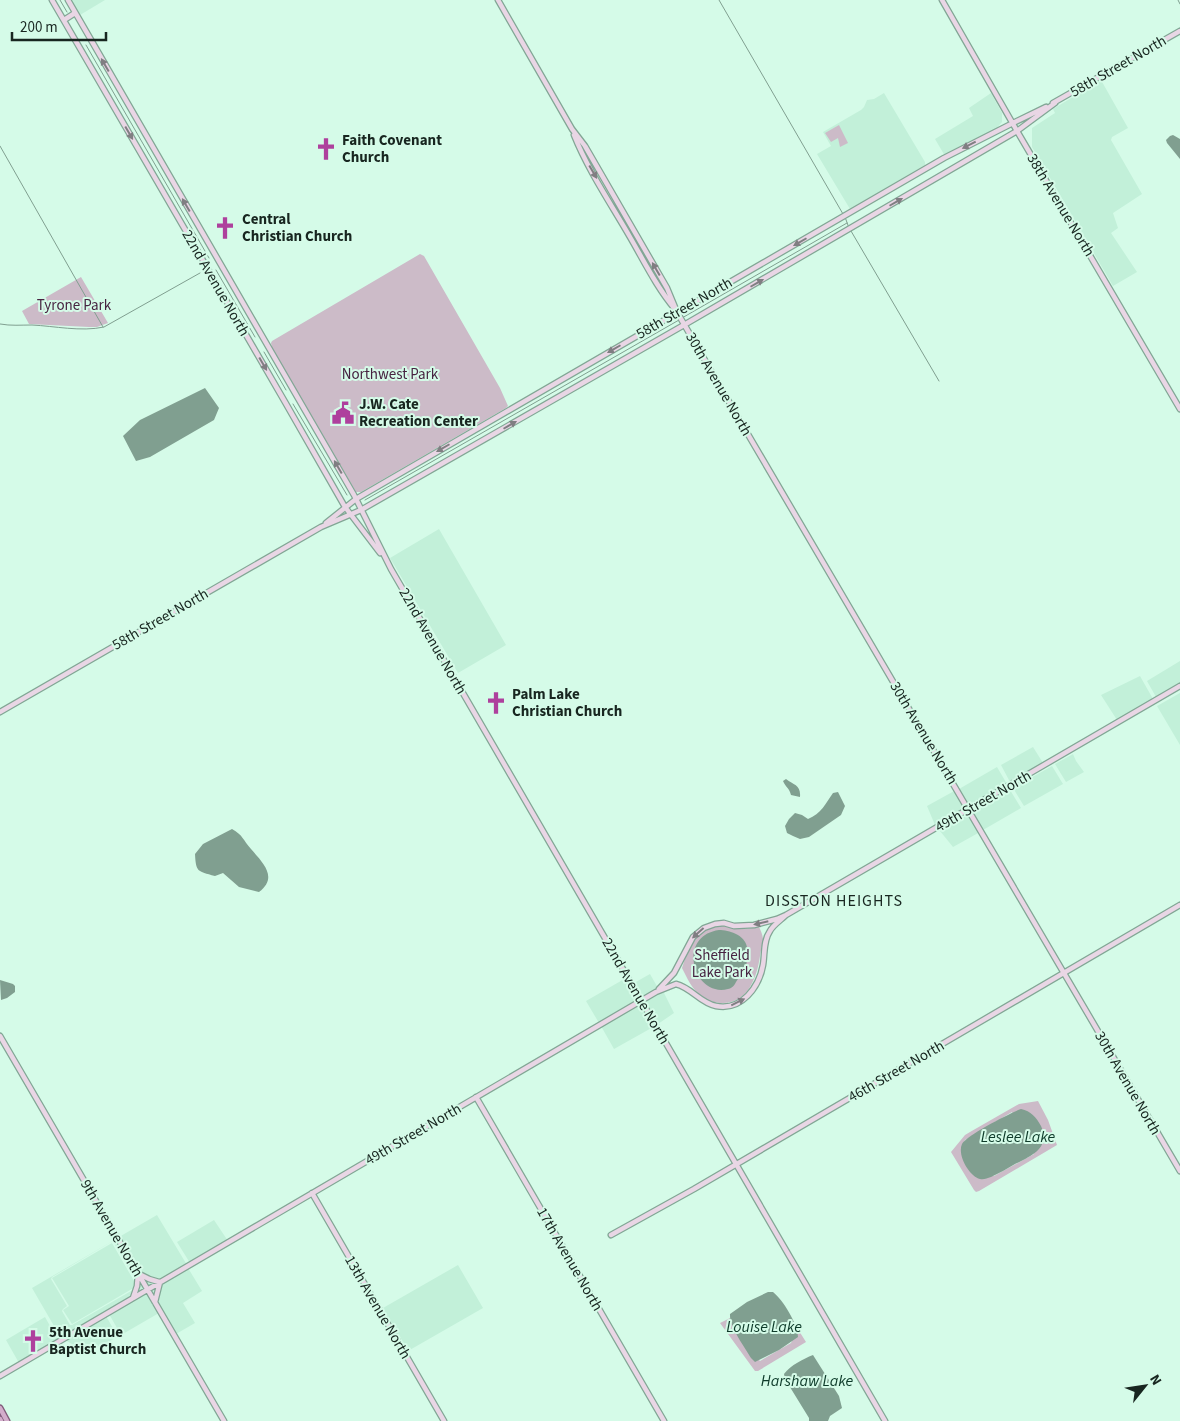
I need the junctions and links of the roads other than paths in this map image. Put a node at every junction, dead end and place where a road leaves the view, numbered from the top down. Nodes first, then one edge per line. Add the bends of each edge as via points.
1 (52, 0) edge
2 (68, 0) edge
3 (498, 0) edge
4 (942, 0) edge
5 (75, 13) junction
6 (64, 20) junction
7 (1180, 31) edge
8 (1055, 102) junction
9 (1013, 123) junction
10 (1017, 131) junction
11 (678, 314) junction
12 (684, 323) junction
13 (1180, 409) edge
14 (356, 498) junction
15 (345, 507) junction
16 (361, 510) junction
17 (350, 514) junction
18 (321, 527) junction
19 (387, 562) junction
20 (1180, 686) edge
21 (0, 712) edge
22 (968, 808) junction
23 (1180, 905) edge
24 (786, 915) junction
25 (1064, 973) junction
26 (656, 992) junction
27 (641, 1000) junction
28 (0, 1036) edge
29 (476, 1097) junction
30 (736, 1164) junction
31 (1180, 1171) edge
32 (312, 1193) junction
33 (611, 1235) dead end
34 (138, 1273) junction
35 (160, 1282) junction
36 (148, 1289) junction
37 (133, 1298) junction
38 (155, 1302) junction
39 (0, 1376) edge
40 (0, 1408) edge
41 (8, 1421) edge
42 (224, 1421) edge
43 (444, 1421) edge
44 (664, 1421) edge
45 (885, 1421) edge

1 - 6 street, 22nd Avenue North
2 - 5 street, 22nd Avenue North
3 - 11 street via 625,214
4 - 9 street, 38th Avenue North
5 - 6 street
14 -> 5 street, 22nd Avenue North
6 -> 15 street, 22nd Avenue North
7 - 8 street, 58th Street North
8 - 9 street, 58th Street North
8 - 10 street, 58th Street North
9 - 10 street, 38th Avenue North
9 -> 11 street, 58th Street North via 944,158
12 -> 10 street, 58th Street North
10 - 13 street, 38th Avenue North
11 - 12 street, 30th Avenue North
11 -> 14 street, 58th Street North
16 -> 12 street, 58th Street North
12 - 22 street, 30th Avenue North
14 - 15 street, 58th Street North
14 - 16 street, 22nd Avenue North
15 - 17 street, 22nd Avenue North
15 - 18 street, 58th Street North
16 - 17 street, 58th Street North
16 - 19 street, 22nd Avenue North
17 - 18 street, 58th Street North
17 - 19 street, 22nd Avenue North
18 - 21 street, 58th Street North
19 - 27 street, 22nd Avenue North
20 - 22 street, 49th Street North
22 - 24 street, 49th Street North
22 - 25 street, 30th Avenue North
23 - 25 street, 46th Street North
24 -> 26 street, 49th Street North via 754,925 724,923 704,928 693,937 674,973
26 -> 24 street, 49th Street North via 676,984 688,988 711,1005 728,1006 742,1001 753,990 761,974 770,930
25 - 30 street, 46th Street North
25 - 31 street, 30th Avenue North
26 - 27 street, 49th Street North
27 - 29 street, 49th Street North
27 - 30 street, 22nd Avenue North
28 - 34 street, 9th Avenue North
29 - 32 street, 49th Street North
29 - 44 street, 17th Avenue North
30 - 33 street, 46th Street North
30 - 45 street, 22nd Avenue North
32 - 35 street, 49th Street North
32 - 43 street, 13th Avenue North
34 - 35 street
34 - 36 street, 9th Avenue North
34 - 37 street via 138,1286
35 - 36 street, 49th Street North
35 - 38 street
36 - 37 street, 49th Street North
36 - 38 street, 9th Avenue North
37 - 39 street, 49th Street North
38 - 42 street, 9th Avenue North
40 - 41 main road

